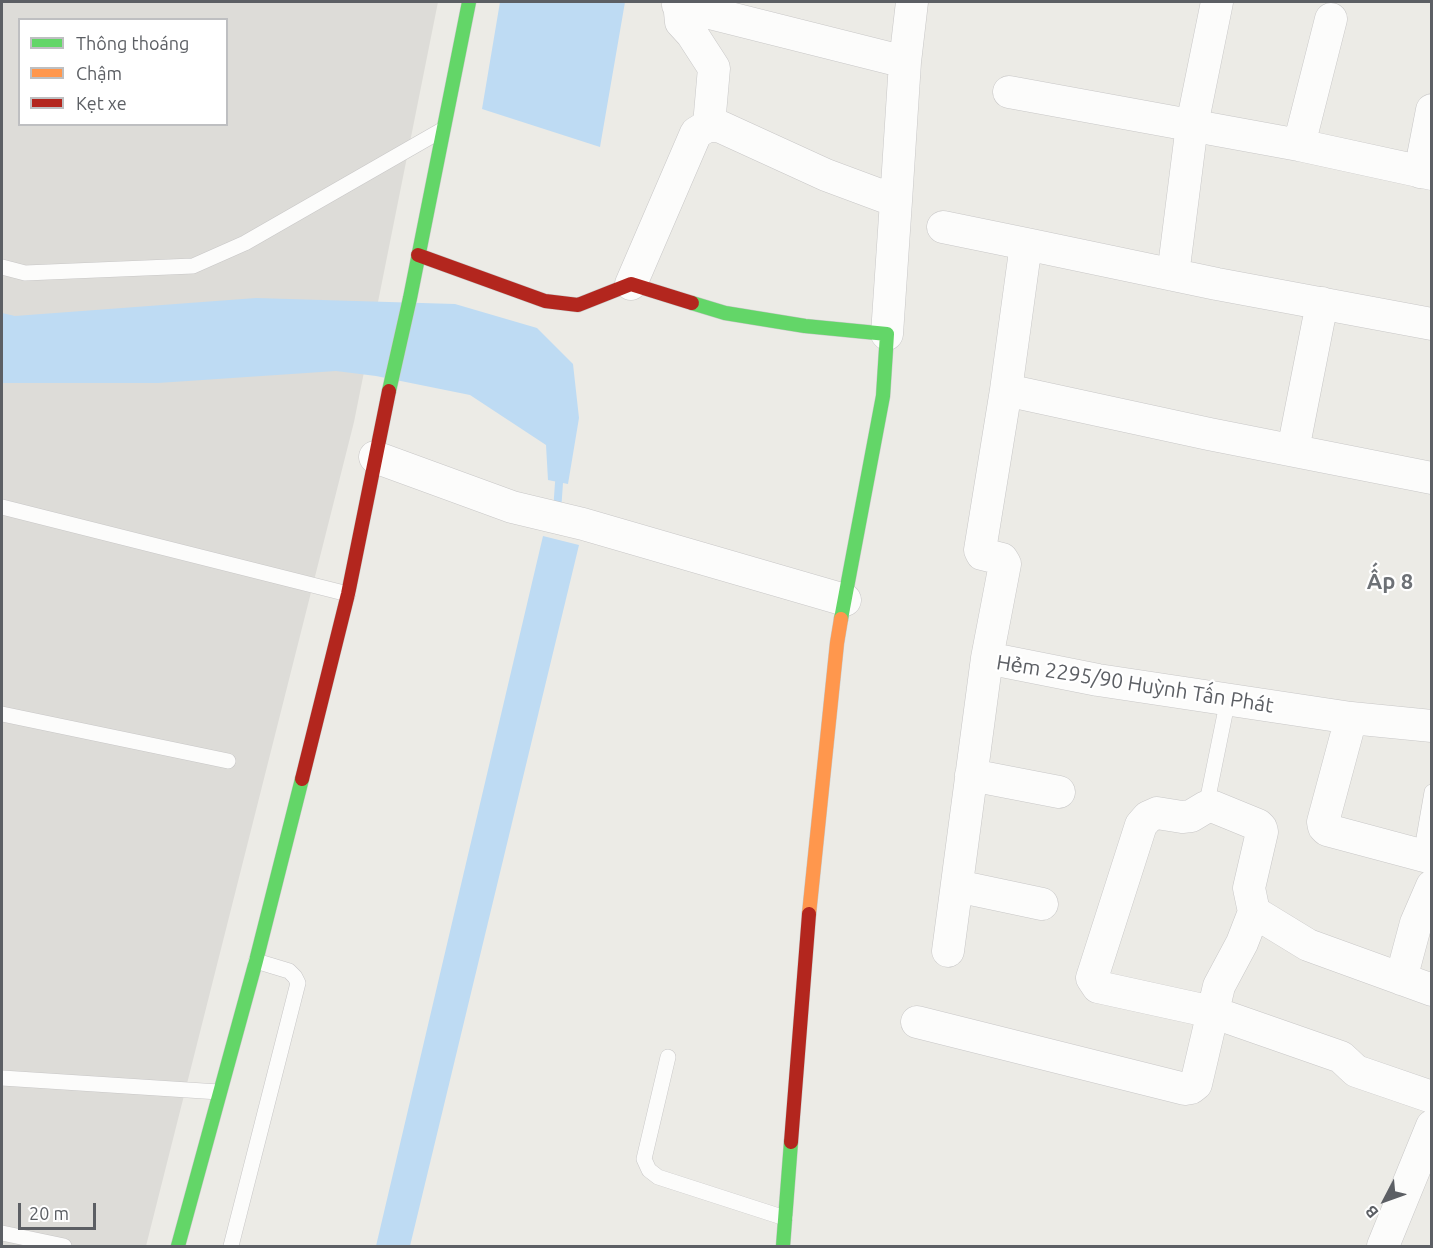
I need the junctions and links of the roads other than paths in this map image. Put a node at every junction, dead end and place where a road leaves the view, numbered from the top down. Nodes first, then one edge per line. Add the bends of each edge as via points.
1 (469, 2) edge
2 (912, 2) edge
3 (1217, 2) edge
4 (679, 3) edge
5 (1331, 19) dead end
6 (904, 62) junction
7 (1009, 92) dead end
8 (1431, 110) edge
9 (709, 125) junction
10 (1192, 125) junction
11 (444, 129) junction
12 (1299, 145) junction
13 (1426, 173) edge
14 (896, 201) junction
15 (943, 227) dead end
16 (1026, 244) junction
17 (418, 255) junction
18 (2, 267) edge
19 (1173, 275) junction
20 (631, 284) junction
21 (1322, 303) junction
22 (1431, 324) edge
23 (887, 334) junction
24 (1006, 390) junction
25 (1293, 450) junction
26 (375, 457) junction
27 (1431, 478) edge
28 (2, 507) edge
29 (348, 594) junction
30 (845, 600) junction
31 (987, 658) junction
32 (1228, 699) junction
33 (2, 714) edge
34 (1351, 718) junction
35 (1431, 726) edge
36 (228, 761) dead end
37 (971, 775) junction
38 (1059, 792) dead end
39 (1431, 792) edge
40 (1206, 807) junction
41 (1426, 856) edge
42 (957, 886) junction
43 (1431, 886) edge
44 (1042, 904) dead end
45 (1254, 912) junction
46 (948, 951) dead end
47 (256, 961) junction
48 (1401, 979) junction
49 (1431, 990) edge
50 (1212, 1012) junction
51 (917, 1022) dead end
52 (668, 1057) dead end
53 (2, 1078) edge
54 (219, 1092) junction
55 (1431, 1097) edge
56 (1431, 1126) edge
57 (785, 1218) junction
58 (2, 1233) edge
59 (64, 1246) edge
60 (178, 1246) edge
61 (231, 1246) edge
62 (783, 1246) edge
63 (1383, 1246) edge

1 - 11 street
2 - 6 street
3 - 10 street
4 - 6 street
4 - 9 street via 681,22 714,68
5 - 12 street
6 - 14 street
7 - 10 street
8 - 13 street
9 - 14 street
9 - 20 street via 696,133
10 - 12 street
10 - 19 street
11 - 17 street
11 - 18 lane via 245,243 193,266 25,273
12 - 13 street
14 - 23 street
15 - 16 street
16 - 19 street
16 - 24 street
17 - 20 street via 545,301 578,305
17 - 26 street
19 - 21 street
20 - 23 street via 725,313
21 - 22 street
21 - 25 street
23 - 30 street via 883,396
24 - 25 street
24 - 31 street via 980,550 1005,564
25 - 27 street
26 - 29 street
26 - 30 street via 512,507
28 - 29 lane
29 - 47 street
30 - 57 street via 837,643 802,986
31 - 32 street, Hẻm 2295/90 Huỳnh Tấn Phát via 1098,680
31 - 37 street, Hẻm 2295/90 Huỳnh Tấn Phát
32 - 34 street, Hẻm 2295/90 Huỳnh Tấn Phát
32 - 40 lane
33 - 36 lane
34 - 35 street, Hẻm 2295/90 Huỳnh Tấn Phát
34 - 41 street via 1324,827
37 - 38 street
37 - 42 street, Hẻm 2295/90 Huỳnh Tấn Phát
39 - 41 lane
40 - 45 street via 1261,828 1249,888
40 - 50 street via 1191,816 1157,813 1141,825 1092,978 1098,987
42 - 44 street
42 - 46 street, Hẻm 2295/90 Huỳnh Tấn Phát
43 - 48 street
45 - 48 street via 1308,945
45 - 50 street via 1219,986
47 - 54 street
47 - 61 lane via 289,971 298,983
48 - 49 street
50 - 51 street via 1196,1084 1185,1089
50 - 55 street via 1341,1057 1356,1071
52 - 57 lane via 644,1159 649,1170 658,1178
53 - 54 lane
54 - 60 street
56 - 63 street
57 - 62 street
58 - 59 lane

